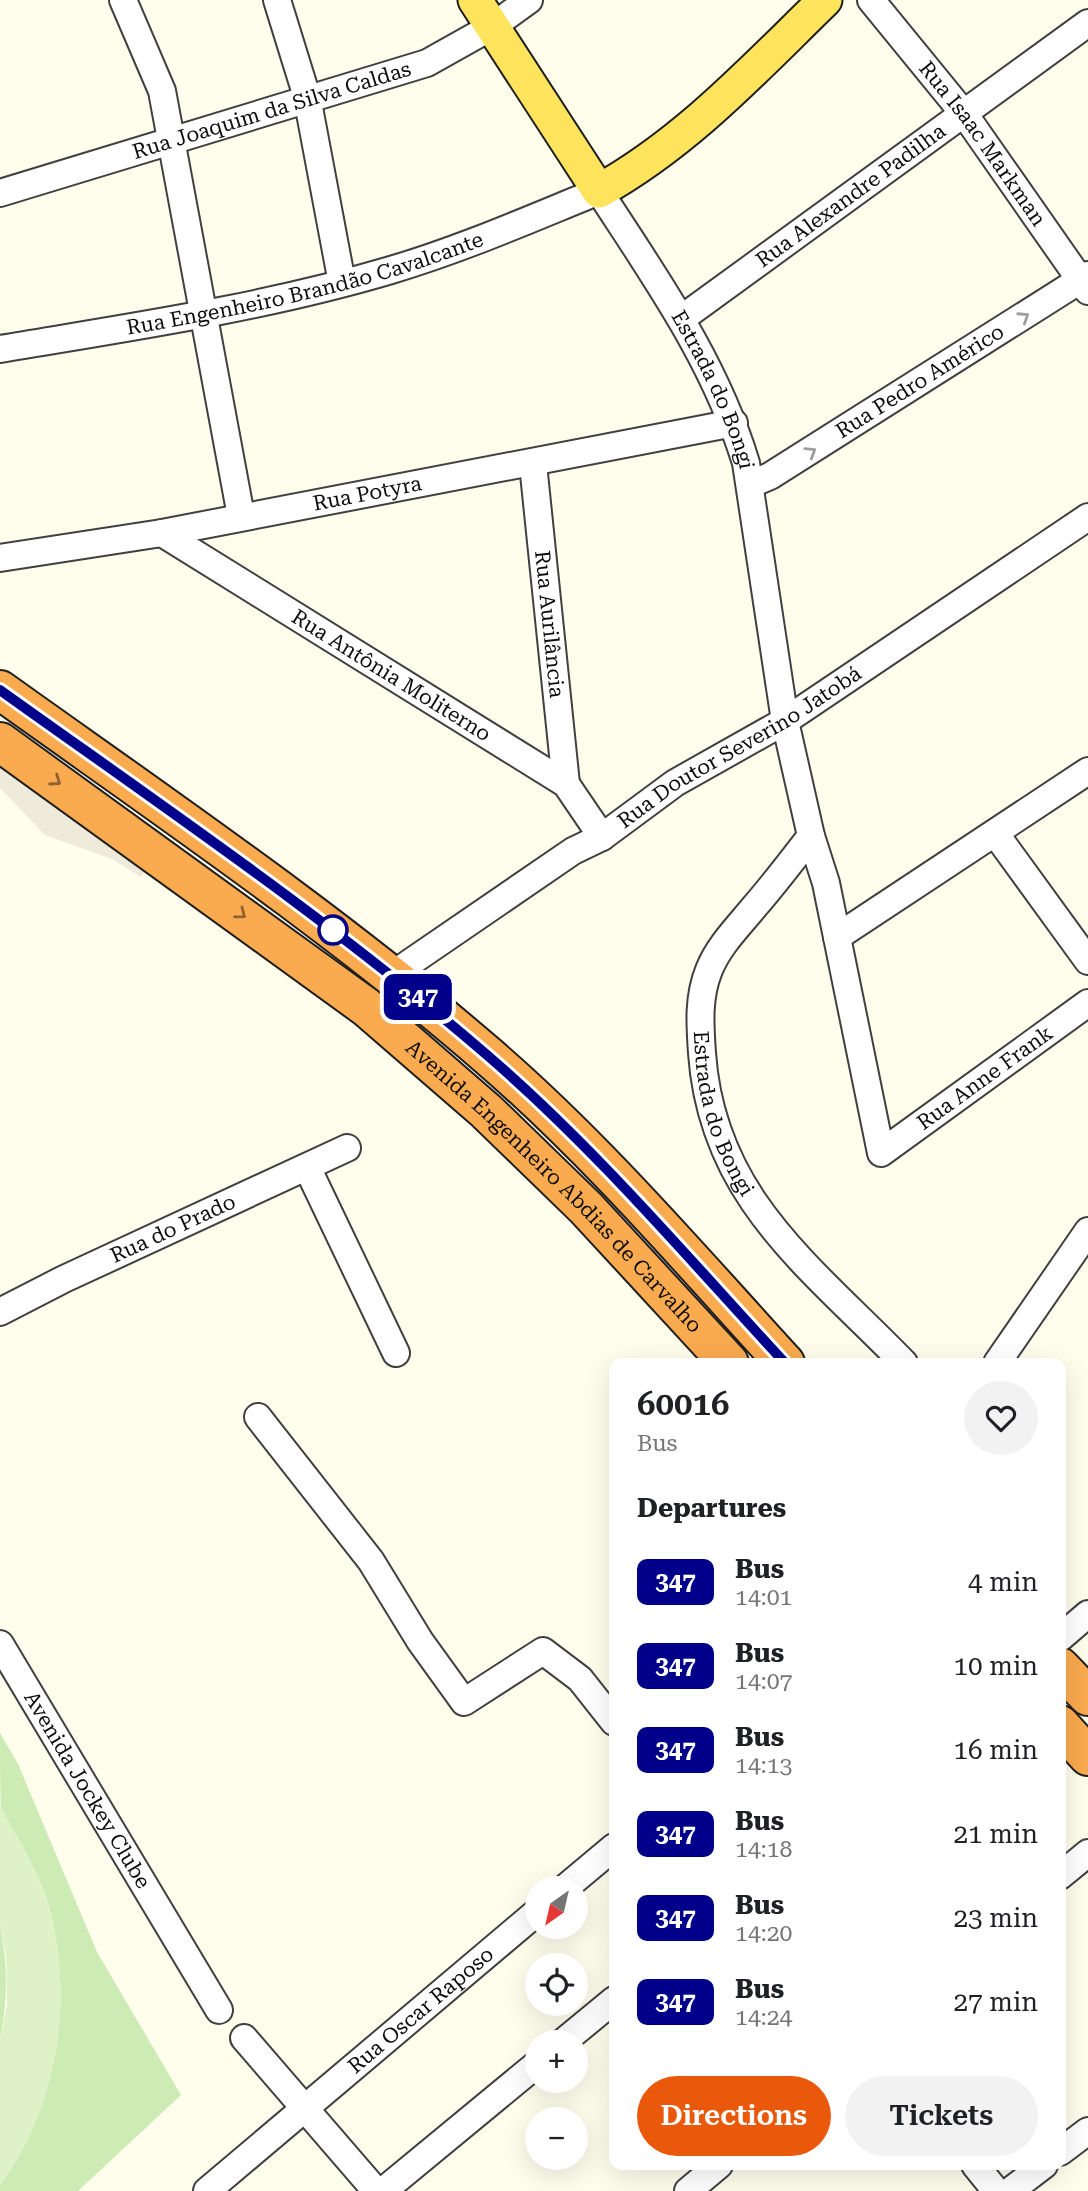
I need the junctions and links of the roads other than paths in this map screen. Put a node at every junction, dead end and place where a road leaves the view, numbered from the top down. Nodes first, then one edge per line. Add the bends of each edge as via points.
1 (123, 0) edge
2 (278, 0) edge
3 (529, 0) edge
4 (825, 0) edge
5 (871, 0) edge
6 (484, 13) edge
7 (1088, 23) edge
8 (307, 97) junction
9 (965, 115) junction
10 (172, 140) junction
11 (599, 191) junction
12 (0, 193) edge
13 (1086, 282) edge
14 (342, 283) junction
15 (206, 316) junction
16 (681, 319) junction
17 (0, 348) edge
18 (734, 423) junction
19 (533, 464) junction
20 (751, 484) junction
21 (241, 516) junction
22 (1088, 517) edge
23 (162, 533) junction
24 (0, 558) edge
25 (0, 690) edge
26 (785, 721) junction
27 (0, 742) edge
28 (1088, 771) edge
29 (566, 785) junction
30 (995, 833) junction
31 (811, 836) junction
32 (602, 837) junction
33 (837, 937) junction
34 (1088, 961) edge
35 (392, 975) junction
36 (1088, 1003) edge
37 (347, 1148) dead end
38 (881, 1153) joint
39 (307, 1167) junction
40 (1086, 1239) edge
41 (0, 1312) edge
42 (396, 1353) dead end
43 (724, 1358) edge
44 (780, 1358) edge
45 (899, 1358) edge
46 (1001, 1358) edge
47 (258, 1417) dead end
48 (1088, 1614) edge
49 (1066, 1633) edge
50 (0, 1644) edge
51 (1066, 1673) edge
52 (1088, 1696) edge
53 (609, 1716) edge
54 (1066, 1732) edge
55 (1088, 1756) edge
56 (609, 1851) edge
57 (1088, 1853) edge
58 (1066, 1871) edge
59 (579, 1876) edge
60 (525, 1922) edge
61 (609, 2004) edge
62 (219, 2010) dead end
63 (578, 2030) edge
64 (244, 2038) dead end
65 (525, 2074) edge
66 (305, 2108) junction
67 (1088, 2131) edge
68 (1066, 2148) edge
69 (713, 2170) edge
70 (979, 2170) edge
71 (1037, 2170) edge
72 (207, 2191) edge
73 (376, 2191) edge
74 (383, 2191) edge
75 (688, 2191) edge
76 (996, 2191) edge
77 (1010, 2191) edge

1 - 10 street via 162,91
2 - 8 street
3 - 6 street, Rua Joaquim da Silva Caldas
4 - 11 main road via 695,126
5 - 9 street, Rua Isaac Markman
6 - 8 street, Rua Joaquim da Silva Caldas via 427,63
6 - 11 main road, Estrada do Bongi
7 - 9 street, Rua Alexandre Padilha
8 - 10 street, Rua Joaquim da Silva Caldas
8 - 14 street
9 - 13 street, Rua Isaac Markman
9 - 16 street, Rua Alexandre Padilha
10 - 12 street, Rua Joaquim da Silva Caldas
10 - 15 street
11 - 14 street, Rua Engenheiro Brandão Cavalcante via 456,249
11 - 16 street, Estrada do Bongi
20 -> 13 street, Rua Pedro Américo
14 - 15 street, Rua Engenheiro Brandão Cavalcante
15 - 17 street, Rua Engenheiro Brandão Cavalcante
15 - 21 street
16 - 18 street, Estrada do Bongi via 712,371
18 - 19 street, Rua Potyra
18 - 20 street, Estrada do Bongi
19 - 21 street, Rua Potyra
19 - 29 street, Rua Aurilância
20 - 26 street, Estrada do Bongi
21 - 23 street, Rua Potyra
22 - 26 street, Rua Doutor Severino Jatobá
23 - 24 street, Rua Potyra
23 - 29 street, Rua Antônia Moliterno
25 - 35 highway, Avenida Engenheiro Abdias de Carvalho via 295,900
26 - 31 street, Estrada do Bongi
26 - 32 street, Rua Doutor Severino Jatobá via 674,783
27 -> 43 highway, Avenida Engenheiro Abdias de Carvalho via 366,1007 486,1111 586,1208
28 - 30 street
29 - 32 street, Rua Antônia Moliterno
30 - 33 street
30 - 34 street
31 - 33 street, Estrada do Bongi
31 - 45 street, Estrada do Bongi via 721,946 709,969 700,996 705,1089 715,1130 736,1176 772,1230
32 - 35 street, Rua Doutor Severino Jatobá via 573,850
33 - 38 street, Estrada do Bongi
35 - 44 highway, Avenida Engenheiro Abdias de Carvalho via 489,1057 616,1179
36 - 38 street, Rua Anne Frank
37 - 39 street, Rua do Prado
39 - 41 street, Rua do Prado
39 - 42 street
40 - 46 street
47 - 53 street via 371,1561 420,1642 464,1702 543,1651 580,1679
48 - 49 street
50 - 62 street, Avenida Jockey Clube
51 - 52 highway
54 - 55 highway
56 - 59 street
57 - 58 street
60 - 66 street, Rua Oscar Raposo
61 - 63 street
64 - 66 street
65 - 74 street
66 - 72 street, Rua Oscar Raposo
66 - 73 street
67 - 68 street
69 - 75 street
70 - 76 street
71 - 77 street

